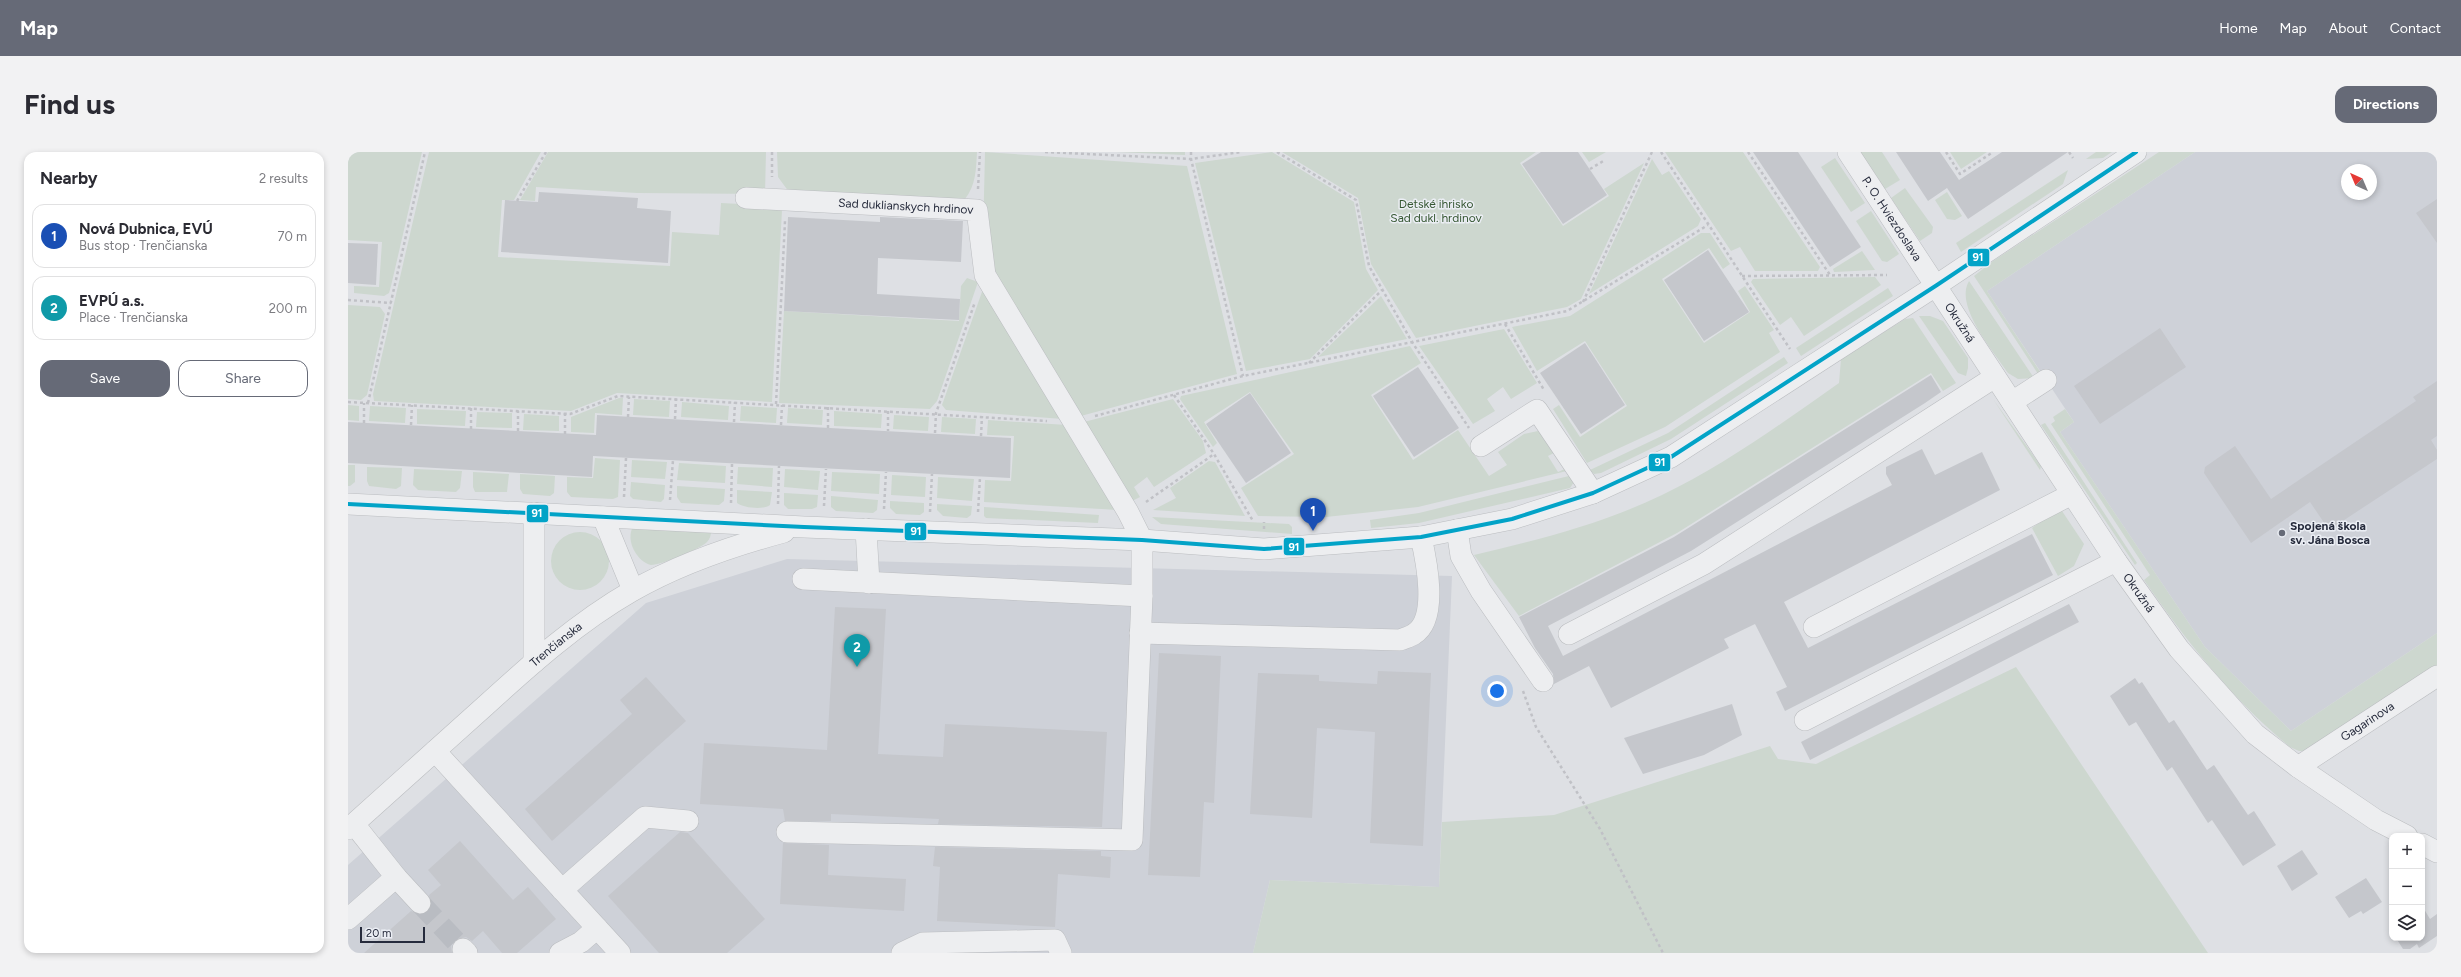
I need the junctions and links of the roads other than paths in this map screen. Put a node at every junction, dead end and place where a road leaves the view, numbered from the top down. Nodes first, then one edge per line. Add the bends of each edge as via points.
1 (1848, 152) edge
2 (2136, 152) edge
3 (746, 198) dead end
4 (1937, 285) junction
5 (1995, 377) junction
6 (2046, 380) dead end
7 (2012, 402) junction
8 (1481, 446) road end
9 (1593, 493) junction
10 (2072, 494) junction
11 (348, 504) edge
12 (534, 513) junction
13 (613, 518) junction
14 (813, 527) junction
15 (874, 530) junction
16 (1457, 530) junction
17 (1421, 537) junction
18 (1142, 540) junction
19 (2116, 561) junction
20 (803, 579) dead end
21 (869, 582) junction
22 (633, 590) junction
23 (1142, 596) junction
24 (1814, 627) dead end
25 (1140, 633) junction
26 (1569, 634) dead end
27 (534, 662) junction
28 (2437, 676) edge
29 (1542, 681) dead end
30 (1805, 720) dead end
31 (434, 751) junction
32 (2298, 767) junction
33 (688, 821) dead end
34 (351, 827) edge
35 (787, 832) dead end
36 (2401, 833) edge
37 (2425, 846) edge
38 (2437, 852) edge
39 (396, 877) junction
40 (562, 890) junction
41 (420, 903) tunnel mouth
42 (348, 919) edge
43 (597, 928) junction
44 (560, 953) edge
45 (620, 953) edge
46 (902, 953) edge
47 (1061, 953) edge

1 - 4 street, P. O. Hviezdoslava
2 - 4 street, Trenčianska
3 - 18 street, Sad duklianskych hrdinov via 977,210 985,275 1128,512
4 - 5 street, Okružná
4 - 9 street, Trenčianska via 1671,457
5 - 7 street, Okružná
5 - 26 street via 1704,564
6 - 7 street
7 - 10 street, Okružná
8 - 9 street via 1537,410
9 - 16 street, Trenčianska via 1512,519
10 - 19 street, Okružná
10 - 24 street
11 - 12 street, Trenčianska
12 - 13 street, Trenčianska
12 - 27 street
13 - 14 street, Trenčianska
13 - 22 street
14 - 15 street, Trenčianska
14 - 22 street, Trenčianska via 751,541 702,558
15 - 18 street, Trenčianska
15 - 21 street
16 - 17 street, Trenčianska
16 - 29 street via 1464,562
17 - 18 street, Trenčianska via 1264,549
17 - 25 street via 1428,569 1428,613 1416,634 1400,640
18 - 23 street
19 - 30 street
19 - 32 street, Okružná via 2178,649 2254,734
20 - 21 street
21 - 23 street
22 - 27 street, Trenčianska via 582,622
23 - 25 street
25 - 35 street via 1132,840
27 - 31 street, Trenčianska
28 - 32 street, Gagarinova
31 - 34 street, Trenčianska
31 - 40 street
32 - 36 street, Okružná via 2376,820
33 - 40 street via 645,817
34 - 39 street
37 - 38 street
39 - 41 street
39 - 42 street
40 - 43 street
43 - 44 street via 581,942
43 - 45 street
46 - 47 street via 923,943 1055,940

